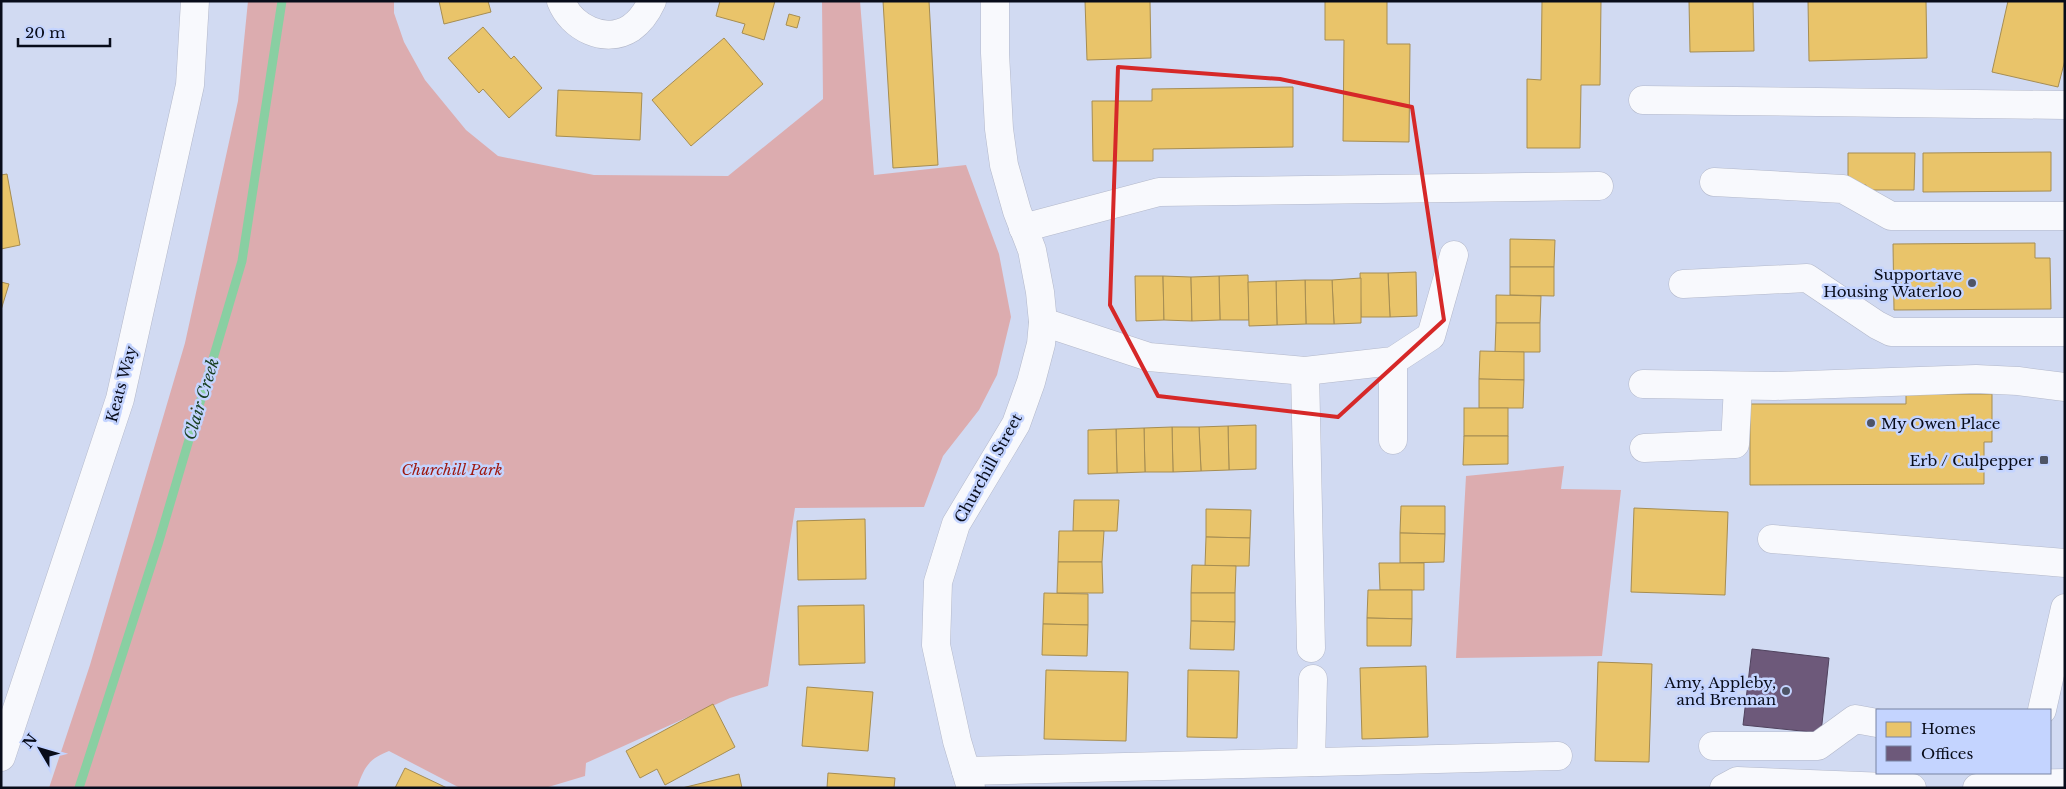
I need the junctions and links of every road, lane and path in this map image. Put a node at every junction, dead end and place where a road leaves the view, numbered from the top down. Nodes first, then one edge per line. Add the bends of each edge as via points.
1 (195, 1) edge
2 (561, 1) edge
3 (652, 1) edge
4 (995, 1) edge
5 (1643, 100) dead end
6 (2065, 105) edge
7 (1714, 182) dead end
8 (1599, 186) dead end
9 (2065, 216) edge
10 (1023, 228) junction
11 (1454, 255) dead end
12 (1683, 284) dead end
13 (1042, 322) junction
14 (2065, 332) edge
15 (1393, 361) junction
16 (1305, 371) junction
17 (1643, 384) dead end
18 (1738, 386) junction
19 (2065, 387) edge
20 (1393, 440) dead end
21 (1644, 448) dead end
22 (1772, 539) dead end
23 (2065, 563) edge
24 (2065, 608) edge
25 (1311, 648) dead end
26 (1313, 679) dead end
27 (2042, 709) edge
28 (1876, 722) edge
29 (1713, 746) dead end
30 (1, 756) edge
31 (1558, 756) dead end
32 (1311, 762) junction
33 (968, 779) edge
34 (2027, 781) edge
35 (2065, 783) edge
36 (1724, 788) edge
37 (1912, 788) edge
38 (1977, 788) edge

1 - 30 street, Keats Way via 190,85 120,399
2 - 3 street via 570,18 588,31 611,34 630,29 646,14
4 - 10 street, Churchill Street via 999,129 1004,165
5 - 6 street
7 - 9 street via 1843,189 1891,216
8 - 10 street via 1159,192
10 - 13 street, Churchill Street via 1032,250
11 - 15 street via 1431,336
12 - 14 street via 1807,278 1891,332
13 - 16 street via 1149,357
13 - 33 street, Churchill Street via 1041,344 1016,424 956,524 938,582 936,645
15 - 16 street
15 - 20 street
16 - 25 street
17 - 18 street
18 - 19 street via 1976,379
18 - 21 street via 1735,444
22 - 23 street
24 - 27 street
26 - 32 street
28 - 29 street via 1855,719 1818,746
31 - 32 street
32 - 33 street
34 - 35 street
34 - 38 street
36 - 37 street via 1736,781

